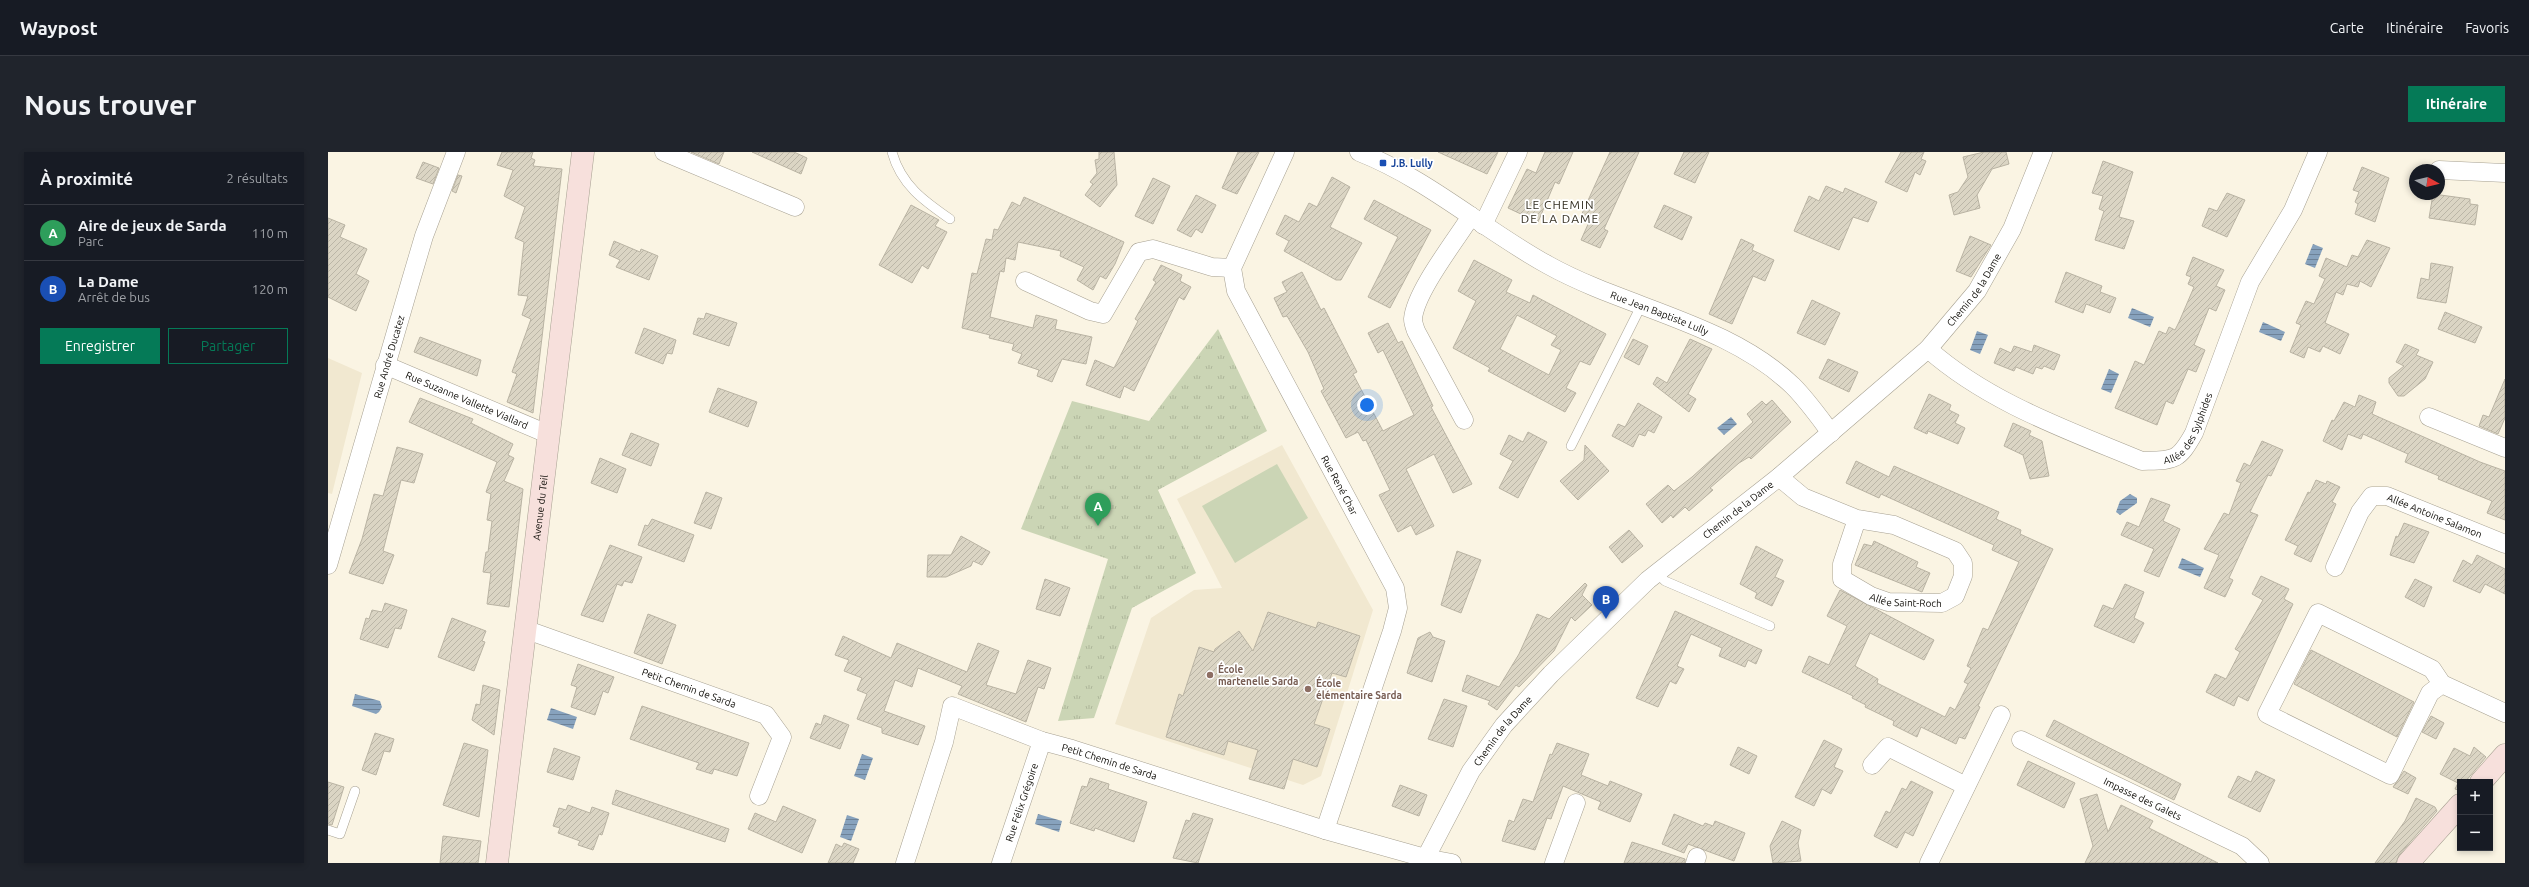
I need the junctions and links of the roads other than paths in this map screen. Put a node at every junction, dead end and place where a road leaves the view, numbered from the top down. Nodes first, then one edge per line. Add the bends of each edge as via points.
1 (456, 152) edge
2 (583, 152) edge
3 (664, 152) edge
4 (892, 152) edge
5 (1285, 152) edge
6 (1359, 152) edge
7 (1518, 152) edge
8 (2043, 152) edge
9 (2318, 152) edge
10 (2445, 170) edge
11 (2505, 173) edge
12 (795, 207) dead end
13 (950, 219) dead end
14 (1477, 220) junction
15 (1232, 268) junction
16 (1025, 281) dead end
17 (1642, 304) junction
18 (1928, 349) junction
19 (385, 365) junction
20 (2429, 417) dead end
21 (1464, 420) dead end
22 (1831, 433) junction
23 (550, 435) junction
24 (1571, 446) dead end
25 (2505, 448) edge
26 (1779, 477) junction
27 (1857, 519) junction
28 (2505, 544) edge
29 (328, 565) edge
30 (2335, 567) dead end
31 (1657, 573) junction
32 (1770, 626) dead end
33 (527, 630) junction
34 (2442, 684) junction
35 (2505, 713) edge
36 (2001, 715) dead end
37 (2021, 740) dead end
38 (1042, 741) junction
39 (2505, 755) edge
40 (1872, 765) dead end
41 (2484, 779) edge
42 (1966, 786) junction
43 (355, 791) dead end
44 (758, 796) dead end
45 (1576, 803) dead end
46 (2457, 808) edge
47 (328, 830) edge
48 (1325, 830) junction
49 (1424, 860) edge
50 (497, 863) edge
51 (905, 863) edge
52 (1002, 863) edge
53 (1452, 863) edge
54 (1554, 863) edge
55 (1929, 863) edge
56 (2260, 863) edge
57 (2408, 863) edge

1 - 19 street, Rue André Ducatez via 424,236
2 - 23 main road, Avenue du Teil
3 - 12 street
4 - 13 lane via 896,165 918,197
5 - 15 street
6 - 14 street, Rue Jean Baptiste Lully via 1400,171
7 - 14 street
8 - 18 street, Chemin de la Dame via 2012,229 1977,291
9 - 18 street, Allée des Sylphides via 2293,210 2250,282 2194,433 2182,454 2166,461 2142,461 1988,394
10 - 11 street
14 - 17 street, Rue Jean Baptiste Lully via 1563,273
14 - 21 street via 1428,282 1415,309 1413,320 1416,332
15 - 16 street via 1212,267 1146,249 1139,252 1103,314 1090,311
15 - 48 street, Rue René Char via 1236,291 1395,588 1398,608 1392,631
17 - 22 street, Rue Jean Baptiste Lully via 1730,343 1762,362 1793,386
17 - 24 lane
18 - 22 street, Chemin de la Dame
19 - 23 street, Rue Suzanne Vallette Viallard
19 - 29 street, Rue André Ducatez
20 - 25 street
22 - 26 street, Chemin de la Dame
23 - 33 main road, Avenue du Teil
26 - 27 street, Allée Saint-Roch via 1803,497
26 - 31 street, Chemin de la Dame
27 - 27 street, Allée Saint-Roch via 1842,564 1842,578 1870,596 1888,602 1942,603 1955,596 1963,576 1963,563 1955,552 1894,525
28 - 30 street, Allée Antoine Salamon via 2387,496 2372,496 2360,512
31 - 32 lane via 1665,581
31 - 49 street, Chemin de la Dame via 1606,619 1504,725 1471,771
33 - 44 street, Petit Chemin de Sarda via 766,715 782,736
33 - 50 main road, Avenue du Teil
34 - 34 street via 2432,669 2318,613 2267,714 2390,775 2430,693
34 - 35 street
36 - 42 street
37 - 56 street, Impasse des Galets via 2242,846
38 - 48 street, Petit Chemin de Sarda
38 - 51 street, Petit Chemin de Sarda via 952,706 944,742
38 - 52 street, Rue Félix Grégoire
39 - 41 main road
40 - 42 street via 1888,747
42 - 55 street
43 - 47 lane via 340,834
45 - 54 street
46 - 57 main road
48 - 49 street, Petit Chemin de Sarda
49 - 53 street, Petit Chemin de Sarda

